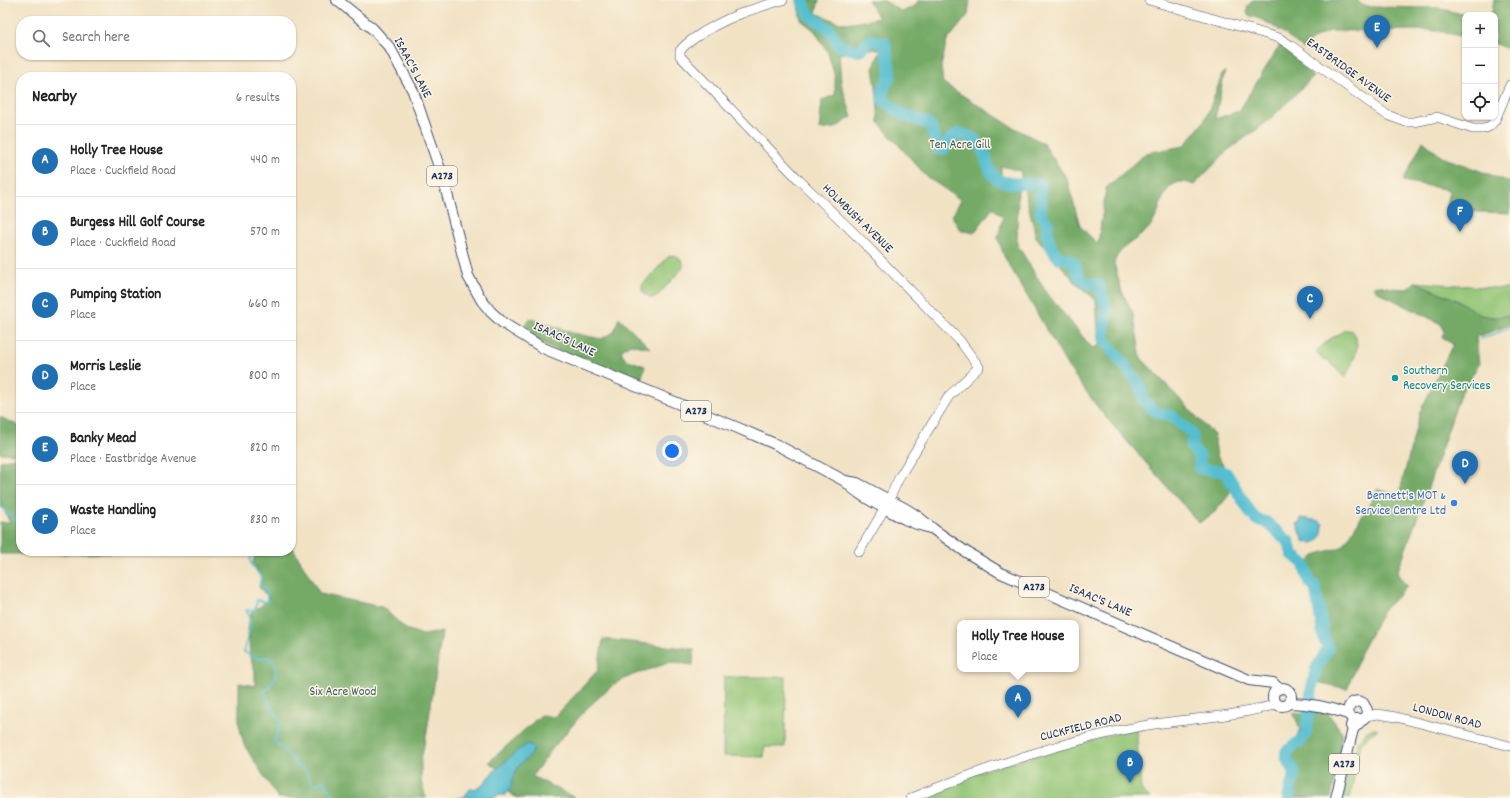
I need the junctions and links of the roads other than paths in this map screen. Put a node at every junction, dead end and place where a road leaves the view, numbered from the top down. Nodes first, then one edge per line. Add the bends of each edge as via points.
1 (337, 0) edge
2 (783, 0) edge
3 (1149, 0) edge
4 (1510, 85) edge
5 (886, 504) junction
6 (859, 552) dead end
7 (1276, 696) junction
8 (1289, 699) junction
9 (1357, 716) junction
10 (1510, 746) edge
11 (911, 798) edge
12 (1336, 798) edge

1 - 5 main road, ISAAC'S LANE / A273 via 390,48 413,91 443,178 468,276 491,312 503,323 543,348 775,444 845,481 857,483
2 - 5 street, HOLMBUSH AVENUE via 734,15 709,28 684,46 680,56 800,181 960,341 979,367 949,396 900,476
3 - 4 street, EASTBRIDGE AVENUE via 1279,38 1387,115 1406,122 1438,117 1473,129 1484,129 1495,120
5 - 6 street
5 - 7 main road, ISAAC'S LANE / A273 via 917,516 966,552 1001,573 1250,680 1273,683
7 - 8 main road via 1282,706
7 - 8 main road, ISAAC'S LANE via 1285,689
7 - 11 street, CUCKFIELD ROAD via 1264,708 1253,711 1143,726 1064,744 978,772
8 - 9 main road, LONDON ROAD
9 - 10 street, LONDON ROAD via 1378,714 1404,719
9 - 12 main road, A273

